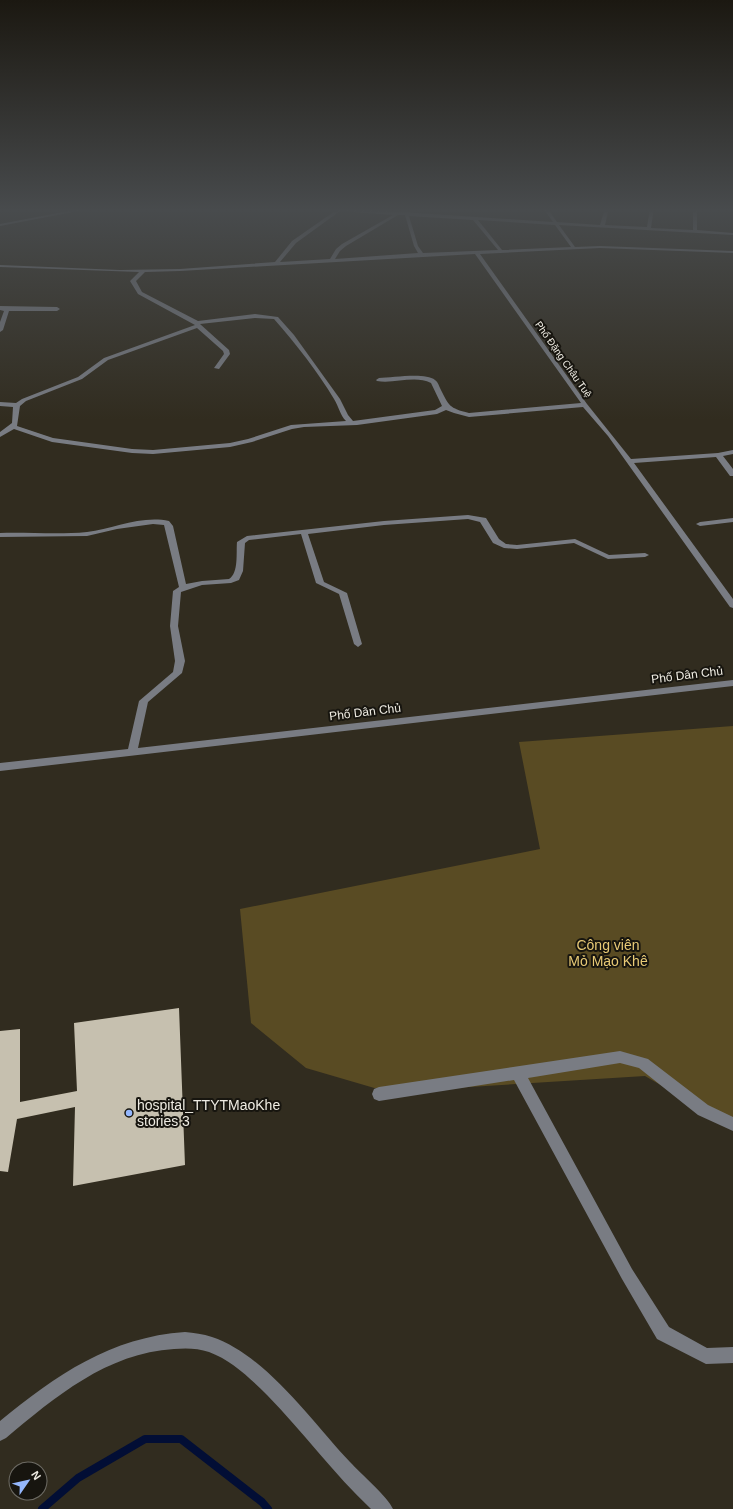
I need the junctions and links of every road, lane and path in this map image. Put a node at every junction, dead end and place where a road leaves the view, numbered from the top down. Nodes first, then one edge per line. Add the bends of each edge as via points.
1 (136, 278) edge
2 (495, 278) edge
3 (1, 309) edge
4 (57, 309) dead end
5 (197, 325) junction
6 (0, 330) edge
7 (217, 368) dead end
8 (380, 380) dead end
9 (0, 404) edge
10 (17, 405) junction
11 (585, 405) junction
12 (446, 407) junction
13 (350, 423) junction
14 (14, 427) junction
15 (0, 435) edge
16 (733, 452) edge
17 (718, 455) junction
18 (627, 459) junction
19 (733, 474) edge
20 (733, 520) edge
21 (700, 524) dead end
22 (304, 532) junction
23 (0, 535) edge
24 (645, 555) dead end
25 (184, 587) junction
26 (733, 605) edge
27 (358, 644) dead end
28 (733, 683) edge
29 (132, 752) junction
30 (0, 767) edge
31 (518, 1073) junction
32 (379, 1094) dead end
33 (733, 1124) edge
34 (733, 1355) edge
35 (0, 1432) edge
36 (384, 1509) edge

1 - 5 street via 134,281 140,293
2 - 11 street, Phố Đặng Châu Tuệ
3 - 4 street
3 - 6 street via 6,310
5 - 7 street via 226,350 227,354
5 - 10 street via 106,359 80,378
5 - 13 street via 255,316 276,318 338,400
8 - 12 street via 423,377 431,379
9 - 10 street
10 - 14 street
11 - 12 street via 469,415
11 - 18 street, Phố Đặng Châu Tuệ
12 - 13 street via 437,412
13 - 14 street via 304,425 230,445 153,452 52,440
14 - 15 street
16 - 17 street
17 - 18 street
17 - 19 street
18 - 26 street
20 - 21 street
22 - 24 street via 468,517 483,520 496,541 504,546 575,541 608,557
22 - 25 street via 247,538 241,542 240,571 236,578 231,581
22 - 27 street via 320,583 343,592
23 - 25 street via 87,534 138,524 166,523 169,526
25 - 29 street via 177,591 175,605 174,626 180,661 177,673 144,700
28 - 29 street, Phố Dân Chủ
29 - 30 street, Phố Dân Chủ
31 - 32 street
31 - 33 street via 620,1057 643,1063 703,1110
31 - 34 street via 620,1261 663,1333 706,1356
35 - 36 street via 52,1390 93,1365 153,1343 180,1339 205,1342 226,1352 264,1381 362,1490

